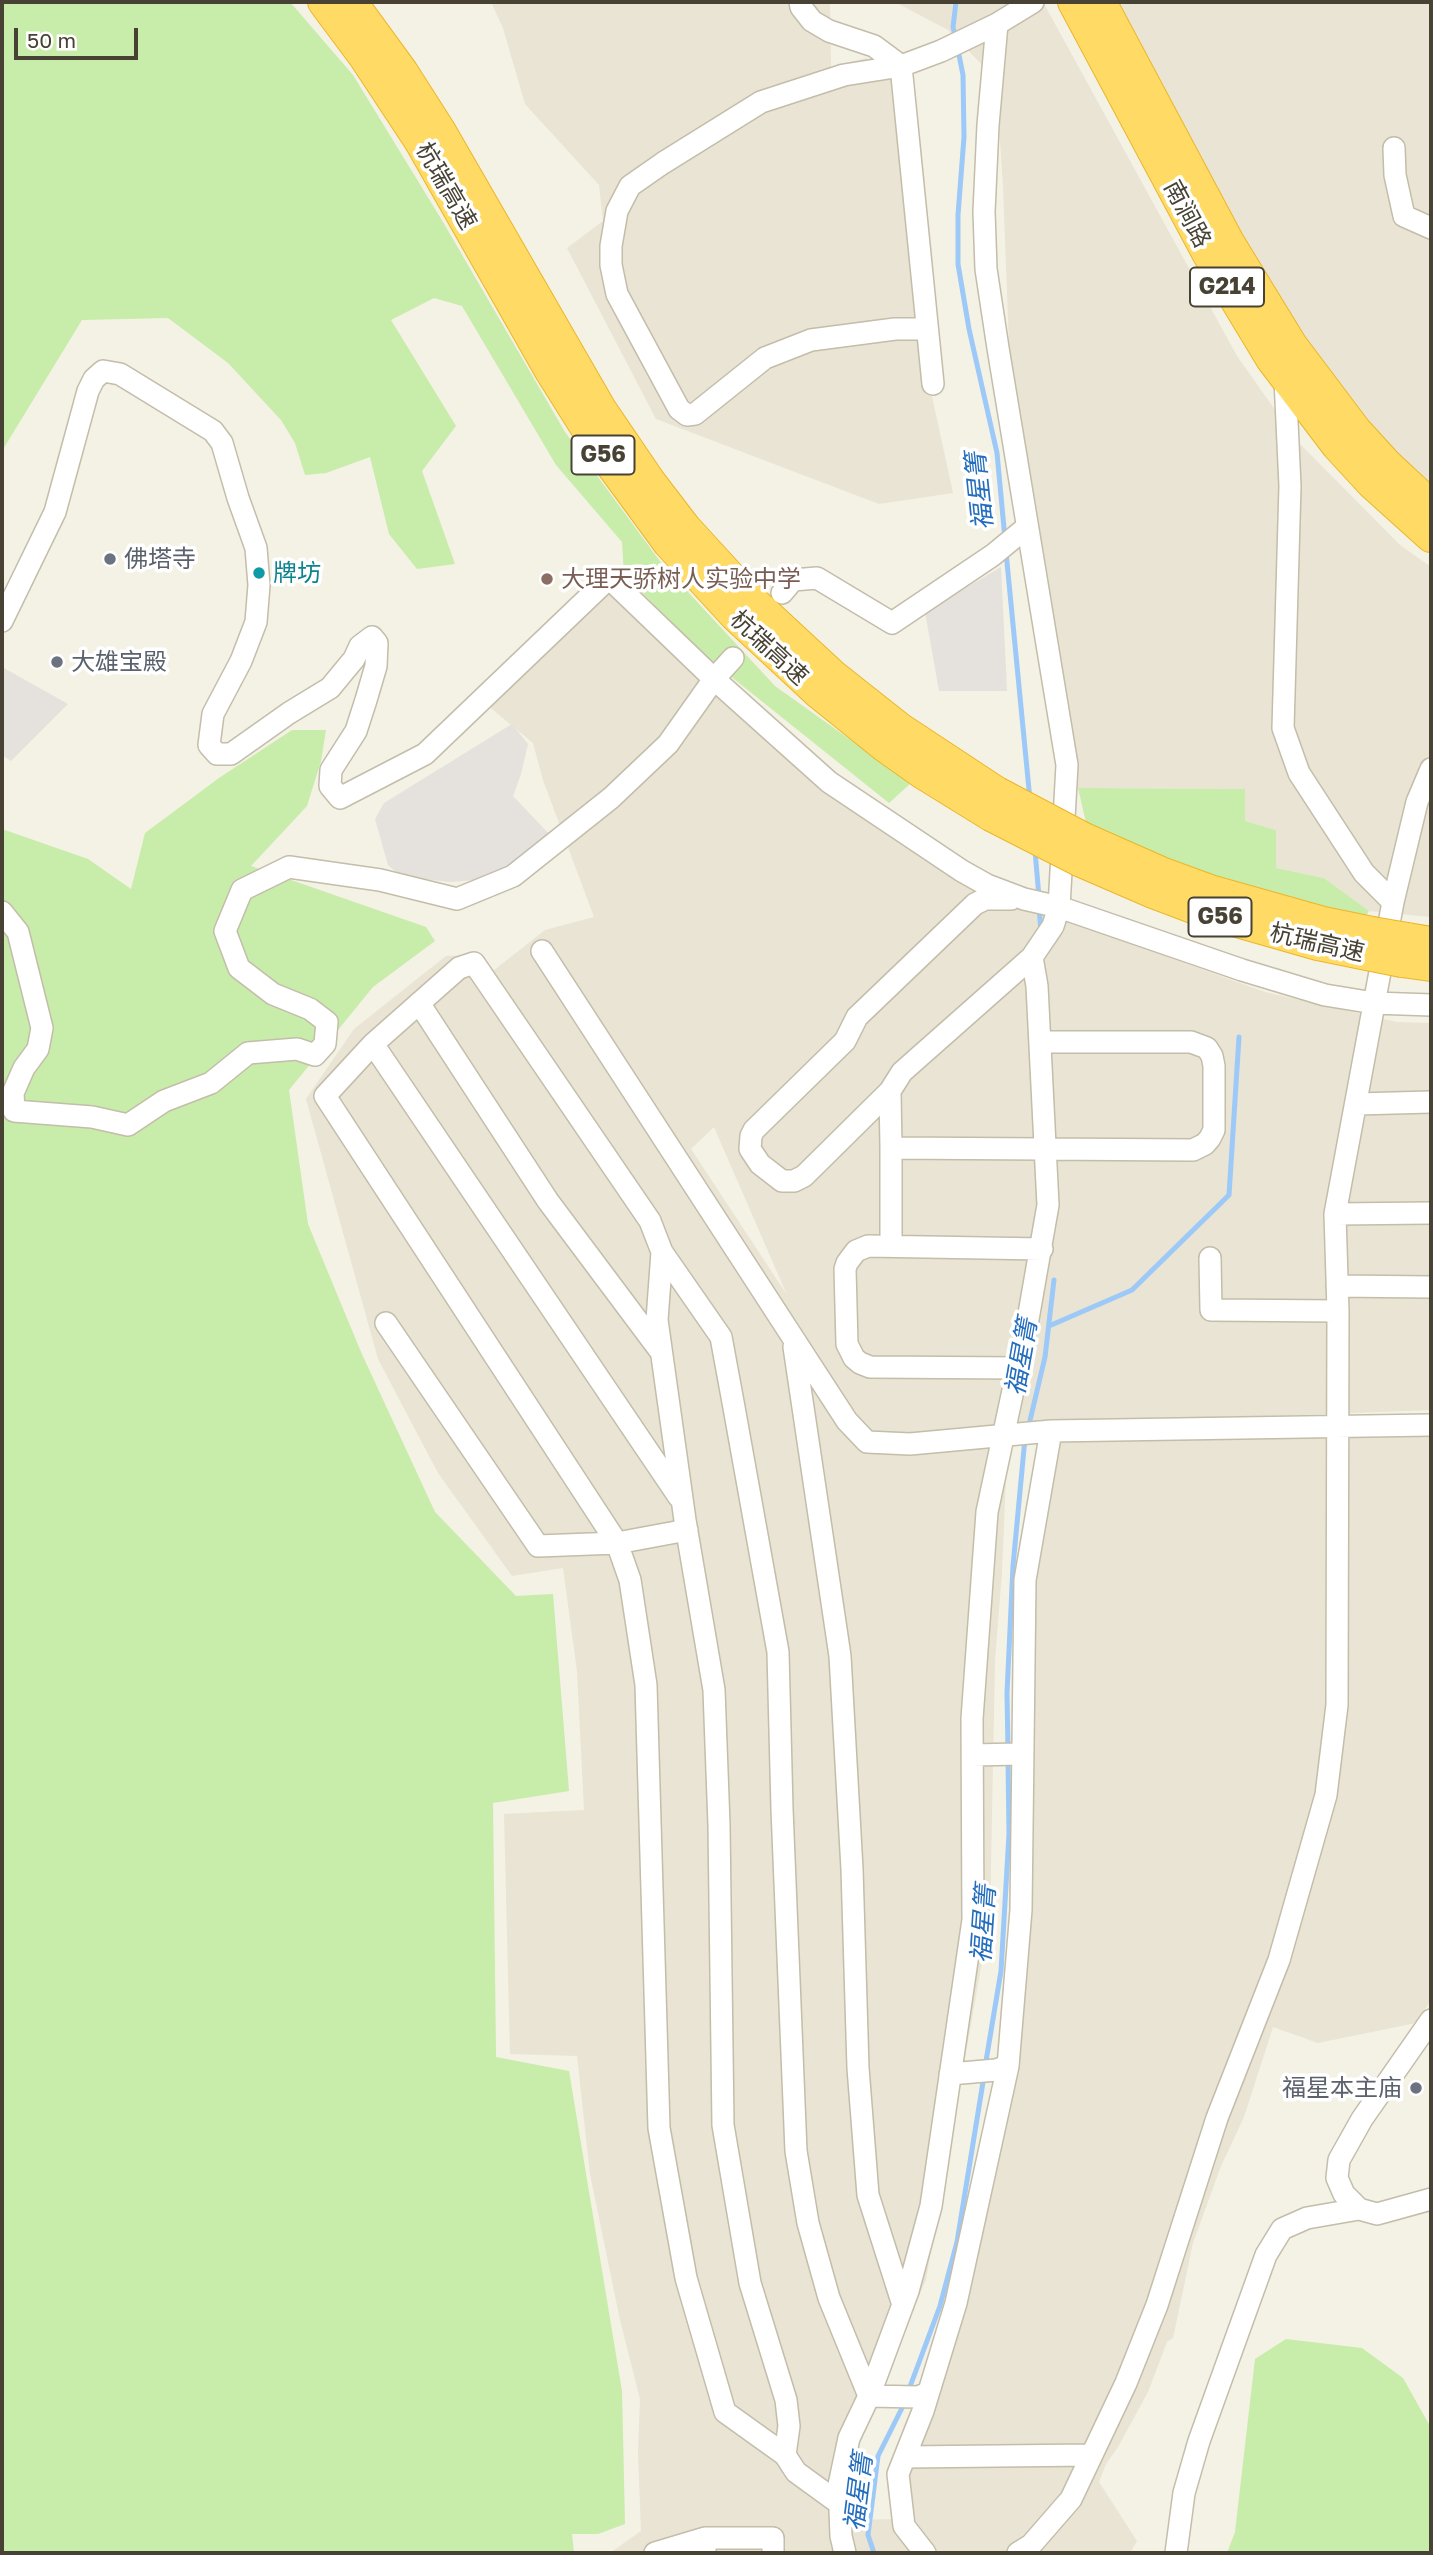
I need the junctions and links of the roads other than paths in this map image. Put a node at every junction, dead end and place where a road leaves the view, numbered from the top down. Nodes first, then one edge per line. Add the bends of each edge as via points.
1 (323, 2) edge
2 (352, 2) edge
3 (800, 2) edge
4 (1033, 2) edge
5 (1073, 2) edge
6 (1101, 2) edge
7 (997, 24) junction
8 (901, 66) junction
9 (1394, 148) dead end
10 (1431, 229) edge
11 (927, 329) junction
12 (1285, 379) junction
13 (933, 384) dead end
14 (1431, 505) edge
15 (1021, 532) junction
16 (1431, 537) edge
17 (782, 593) dead end
18 (2, 621) edge
19 (733, 658) dead end
20 (714, 679) junction
21 (1431, 769) edge
22 (994, 804) junction
23 (1024, 899) junction
24 (1393, 902) junction
25 (1054, 906) junction
26 (2, 912) edge
27 (1413, 947) edge
28 (542, 951) dead end
29 (1032, 957) junction
30 (1431, 966) edge
31 (419, 1003) junction
32 (1374, 1003) junction
33 (1431, 1006) edge
34 (1040, 1042) junction
35 (373, 1044) junction
36 (890, 1091) junction
37 (1431, 1102) edge
38 (1357, 1104) junction
39 (891, 1148) junction
40 (1046, 1149) junction
41 (1431, 1213) edge
42 (1335, 1214) junction
43 (891, 1246) junction
44 (1042, 1249) junction
45 (662, 1252) junction
46 (1210, 1258) dead end
47 (1337, 1286) junction
48 (1431, 1287) edge
49 (1338, 1311) junction
50 (386, 1323) dead end
51 (793, 1337) junction
52 (662, 1354) junction
53 (1019, 1368) junction
54 (1336, 1425) junction
55 (1431, 1425) edge
56 (1045, 1432) junction
57 (1009, 1436) junction
58 (683, 1503) junction
59 (687, 1530) junction
60 (617, 1543) junction
61 (1021, 1752) junction
62 (973, 1755) junction
63 (1431, 2020) edge
64 (1002, 2068) junction
65 (950, 2074) junction
66 (1431, 2199) edge
67 (1359, 2209) junction
68 (903, 2305) junction
69 (923, 2395) junction
70 (869, 2396) junction
71 (785, 2455) junction
72 (1091, 2455) junction
73 (905, 2457) junction
74 (839, 2504) junction
75 (705, 2546) edge
76 (655, 2553) edge
77 (773, 2553) edge
78 (845, 2553) edge
79 (925, 2553) edge
80 (1018, 2553) edge
81 (1176, 2553) edge

1 - 22 highway, 杭瑞高速 / G56 via 420,142 597,446 668,543 735,617 829,702 914,767
2 - 22 highway, 杭瑞高速 / G56 via 440,130 601,409 686,528 752,600 844,684
3 - 8 street via 812,21 874,46
4 - 7 street
5 - 12 highway, 南涧路 / G214 via 1207,253
6 - 14 highway, 南涧路 / G214 via 1235,253 1292,345 1356,430
7 - 8 street
7 - 15 street via 984,212 986,269
8 - 11 street
8 - 11 street via 845,75 761,102 663,163 630,186 617,211 611,265 617,294 679,409 687,415 695,414 765,358 811,340
9 - 10 street via 1404,216
11 - 13 street
12 - 16 highway, 南涧路 / G214 via 1337,446
12 - 24 street via 1290,486 1283,728 1299,773 1364,873
15 - 17 street via 892,622 817,578 793,580
15 - 25 street via 1067,765
18 - 20 street via 55,512 88,391 103,371 120,374 213,432 222,443 256,548 256,622 213,715 209,745 217,754 231,754 330,688 360,646 372,637 377,643 376,666 366,700 356,731 331,771 330,786 340,798 425,754 610,578
19 - 20 street
20 - 23 street via 829,782 962,872
20 - 26 street via 668,744 611,798 513,876 457,899 380,880 289,867 242,890 225,930 239,968 273,994 310,1009 327,1022 326,1044 315,1055 297,1049 248,1053 211,1083 164,1101 128,1125 92,1117 14,1111 13,1093 38,1049 42,1028 18,932
21 - 24 street via 1417,802
22 - 27 highway, 杭瑞高速 / G56, bridge via 1081,850 1323,922 1370,944
23 - 25 street
23 - 36 street via 975,904 857,1017 845,1041 754,1130 750,1149 777,1178 794,1181
24 - 32 street
25 - 29 street via 1053,926
25 - 32 street via 1242,970 1325,995
27 - 30 highway, 杭瑞高速 / G56
28 - 51 street
29 - 34 street
29 - 36 street via 901,1072
31 - 35 street
31 - 45 street via 459,968 474,963 650,1221
31 - 52 street via 548,1201
32 - 33 street
32 - 38 street
34 - 40 street
34 - 40 street via 1191,1042 1207,1048 1214,1066 1214,1129 1199,1148
35 - 58 street
35 - 60 street via 326,1096
36 - 39 street
37 - 38 street
38 - 42 street
39 - 40 street
39 - 43 street
40 - 44 street via 1048,1205
41 - 42 street
42 - 47 street
43 - 44 street
43 - 53 street via 861,1248 847,1263 847,1344 855,1358 870,1367
44 - 53 street
45 - 52 street via 657,1320
45 - 70 street via 721,1337 733,1402 778,1652 796,2151 808,2223 829,2298
46 - 49 street via 1211,1310
47 - 48 street
47 - 49 street
49 - 54 street
50 - 60 street via 538,1546
51 - 57 street via 867,1442 910,1444
51 - 68 street via 840,1656 868,2195
52 - 58 street
53 - 57 street
54 - 55 street
54 - 56 street
54 - 72 street via 1337,1704 1326,1795 1279,1959 1217,2118 1157,2305
56 - 57 street
56 - 61 street via 1025,1580
57 - 62 street via 987,1512
58 - 59 street
59 - 60 street
59 - 71 street via 714,1690 723,2125 750,2283 786,2400
60 - 71 street via 630,1580 646,1685 659,2128 686,2278 725,2412
61 - 62 street
61 - 64 street via 1021,1910
62 - 65 street via 973,1920
63 - 67 street via 1339,2160 1337,2178 1344,2194
64 - 65 street
64 - 69 street via 956,2304
65 - 68 street via 931,2206
66 - 67 street via 1377,2214
67 - 81 street via 1307,2218 1282,2229 1266,2255 1199,2441 1184,2493
68 - 70 street
69 - 70 street
69 - 73 street
70 - 74 street via 849,2438
71 - 74 street via 796,2472
72 - 73 street
72 - 80 street via 1070,2499 1031,2545
73 - 79 street via 898,2474 904,2526
74 - 78 street
75 - 76 street
75 - 77 street via 773,2538

